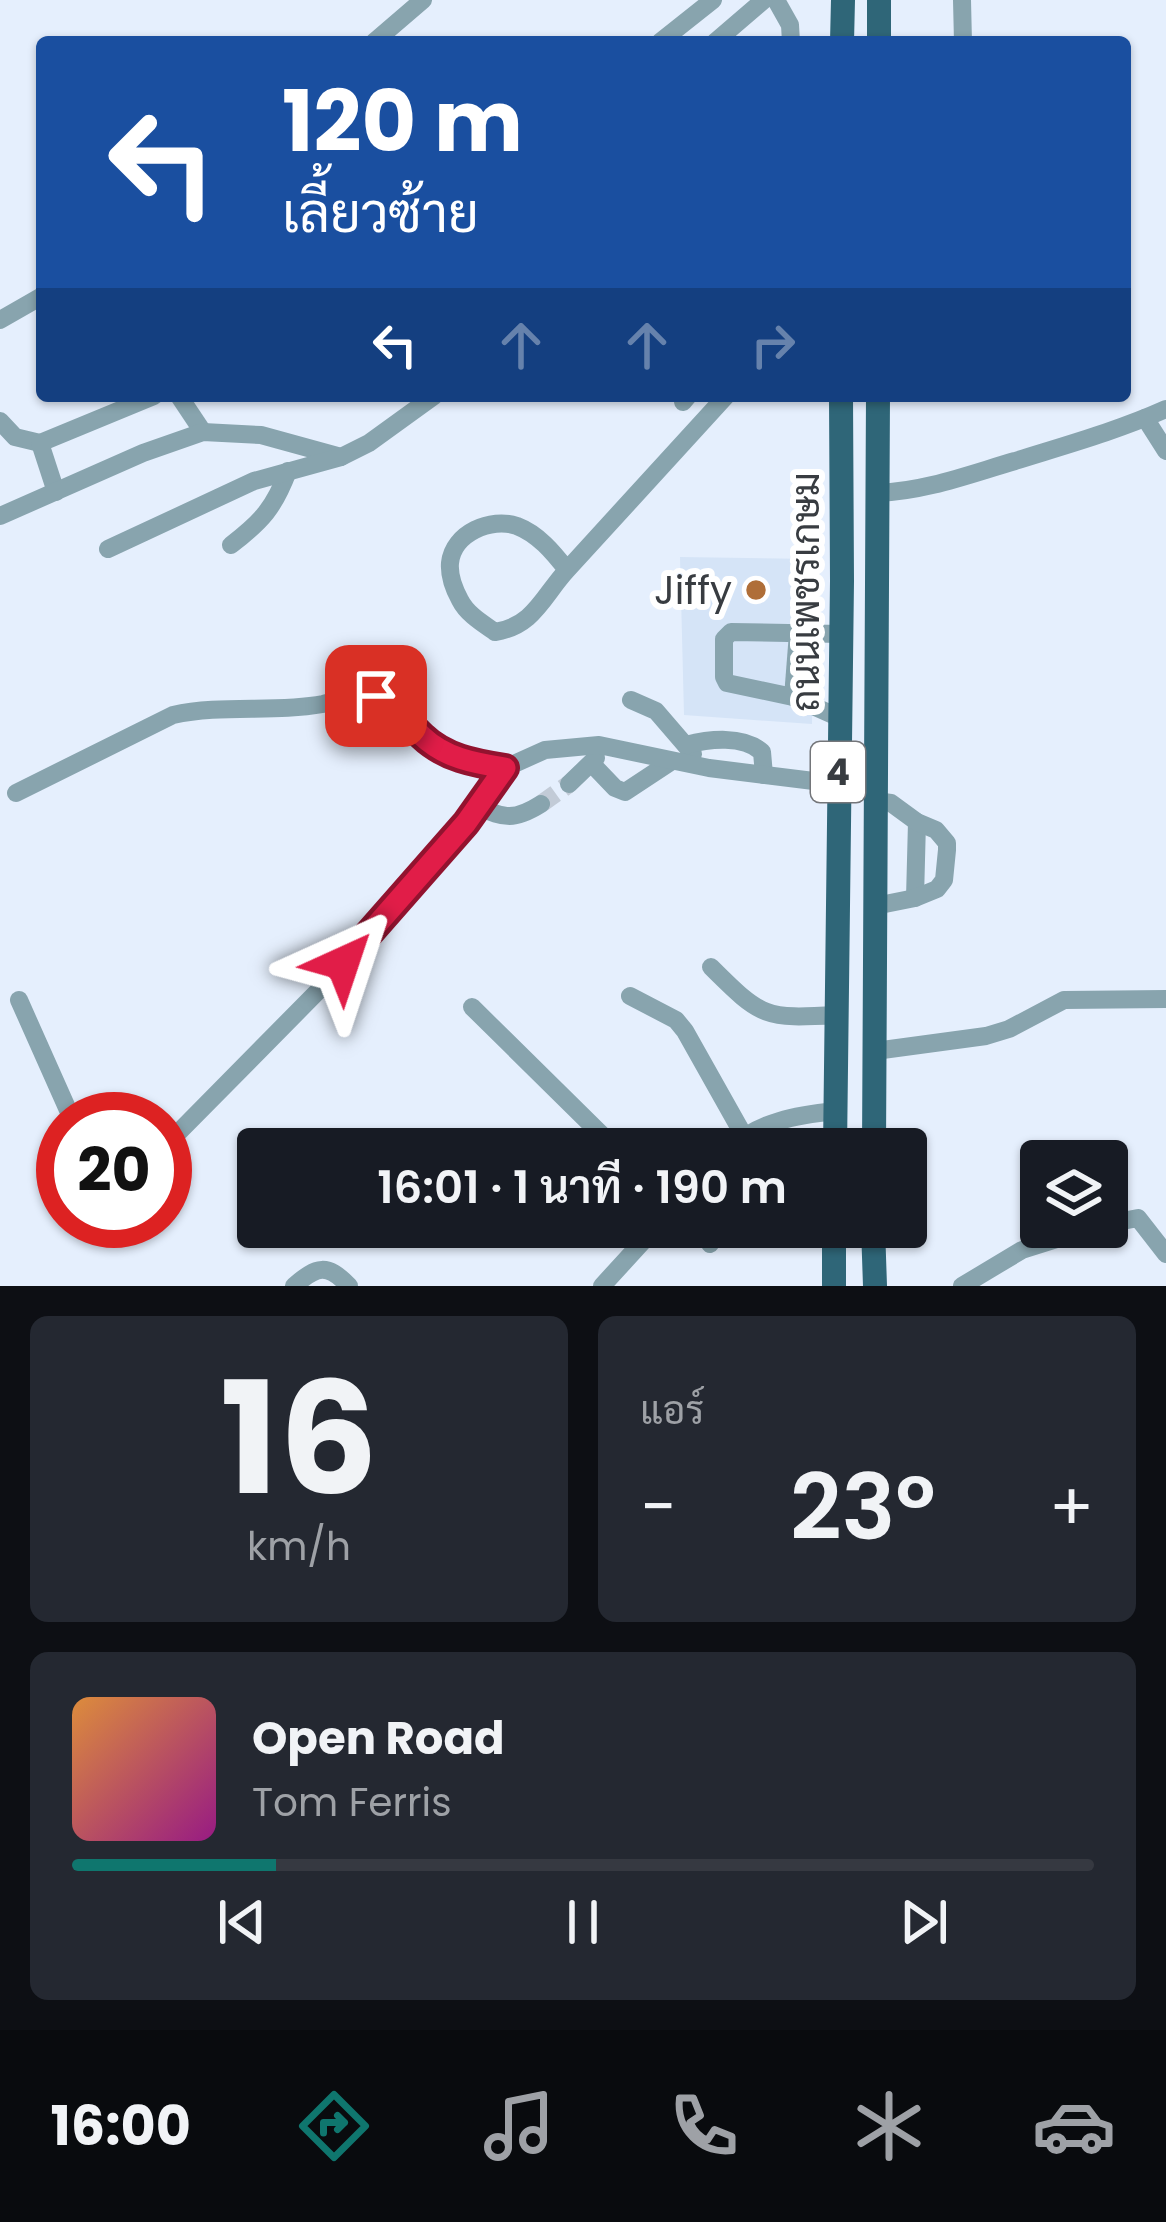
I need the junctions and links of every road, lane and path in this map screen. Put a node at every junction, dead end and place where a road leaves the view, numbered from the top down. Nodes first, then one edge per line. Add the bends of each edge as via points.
1 (423, 0) edge
2 (713, 0) edge
3 (764, 0) edge
4 (776, 0) edge
5 (842, 0) edge
6 (879, 0) edge
7 (962, 0) edge
8 (381, 36) edge
9 (668, 36) edge
10 (722, 36) edge
11 (791, 36) edge
12 (842, 36) edge
13 (879, 36) edge
14 (963, 36) edge
15 (36, 299) edge
16 (2, 317) edge
17 (139, 402) edge
18 (182, 402) edge
19 (426, 402) edge
20 (721, 402) edge
21 (841, 402) edge
22 (878, 402) edge
23 (1166, 409) edge
24 (1145, 418) junction
25 (0, 422) edge
26 (202, 432) junction
27 (40, 443) junction
28 (1166, 452) edge
29 (341, 457) junction
30 (289, 471) junction
31 (56, 492) junction
32 (878, 493) junction
33 (0, 516) edge
34 (231, 545) dead end
35 (108, 550) dead end
36 (567, 570) junction
37 (798, 633) junction
38 (841, 634) junction
39 (793, 697) junction
40 (632, 700) dead end
41 (840, 718) junction
42 (686, 745) junction
43 (596, 755) junction
44 (672, 761) junction
45 (703, 767) junction
46 (505, 768) junction
47 (764, 775) junction
48 (569, 784) tunnel mouth
49 (838, 784) junction
50 (16, 793) dead end
51 (875, 801) junction
52 (541, 804) tunnel mouth
53 (478, 807) junction
54 (917, 822) junction
55 (915, 898) junction
56 (875, 906) junction
57 (711, 967) dead end
58 (630, 996) dead end
59 (1166, 999) edge
60 (19, 1000) dead end
61 (472, 1007) dead end
62 (836, 1015) junction
63 (875, 1051) junction
64 (60, 1092) edge
65 (836, 1112) junction
66 (192, 1119) edge
67 (595, 1128) edge
68 (732, 1128) edge
69 (775, 1128) edge
70 (836, 1128) edge
71 (874, 1128) edge
72 (1128, 1220) edge
73 (637, 1248) edge
74 (835, 1248) edge
75 (874, 1248) edge
76 (1028, 1248) edge
77 (1166, 1254) edge
78 (293, 1286) edge
79 (349, 1286) edge
80 (602, 1286) edge
81 (834, 1286) edge
82 (875, 1286) edge
83 (962, 1286) edge

1 - 8 street
2 - 9 street
3 - 10 street
4 - 11 street
5 - 12 main road
6 - 13 main road
7 - 14 street
15 - 16 street
17 - 27 street
18 - 26 street
19 - 29 street
20 - 36 street
21 - 38 main road, ถนนเพชรเกษม / 4
22 - 32 main road, ถนนเพชรเกษม / 4
23 - 24 street
24 - 28 street
24 - 32 street via 932,485
25 - 27 street via 15,437
26 - 29 street via 261,435
26 - 31 street
27 - 31 street
29 - 30 street
30 - 34 street via 267,516
30 - 35 street
31 - 33 street
32 - 51 main road, ถนนเพชรเกษม / 4
36 - 36 street via 528,618 495,632 462,604 449,560 474,529 498,522 535,536
37 - 38 street
37 - 39 street
37 - 39 street via 731,632 724,639 728,683
38 - 41 main road, ถนนเพชรเกษม / 4
39 - 41 street
40 - 42 street via 656,711
41 - 49 main road, ถนนเพชรเกษม / 4
42 - 45 street
42 - 47 street via 753,744
43 - 44 street
43 - 44 street via 625,792
43 - 46 street via 545,750
43 - 48 street
44 - 45 street
45 - 47 street
46 - 50 street via 450,756 392,703 359,694 319,705 173,715
46 - 53 street
47 - 49 street
49 - 62 main road, ถนนเพชรเกษม / 4
51 - 54 street
51 - 56 main road, ถนนเพชรเกษม / 4
52 - 53 street via 518,817
53 - 66 street via 321,988
54 - 55 street
54 - 55 street via 942,835 947,850 941,885
55 - 56 street
56 - 63 main road, ถนนเพชรเกษม / 4
57 - 62 street via 762,1012
58 - 68 street via 685,1031
59 - 63 street via 1064,1000 986,1036
60 - 64 street
61 - 67 street
62 - 65 main road, ถนนเพชรเกษม / 4
63 - 71 main road, ถนนเพชรเกษม / 4
65 - 69 street via 803,1114
65 - 70 main road, ถนนเพชรเกษม / 4
72 - 77 street via 1145,1223
73 - 80 street
74 - 81 main road
75 - 82 main road
76 - 83 street
78 - 79 street via 321,1268

